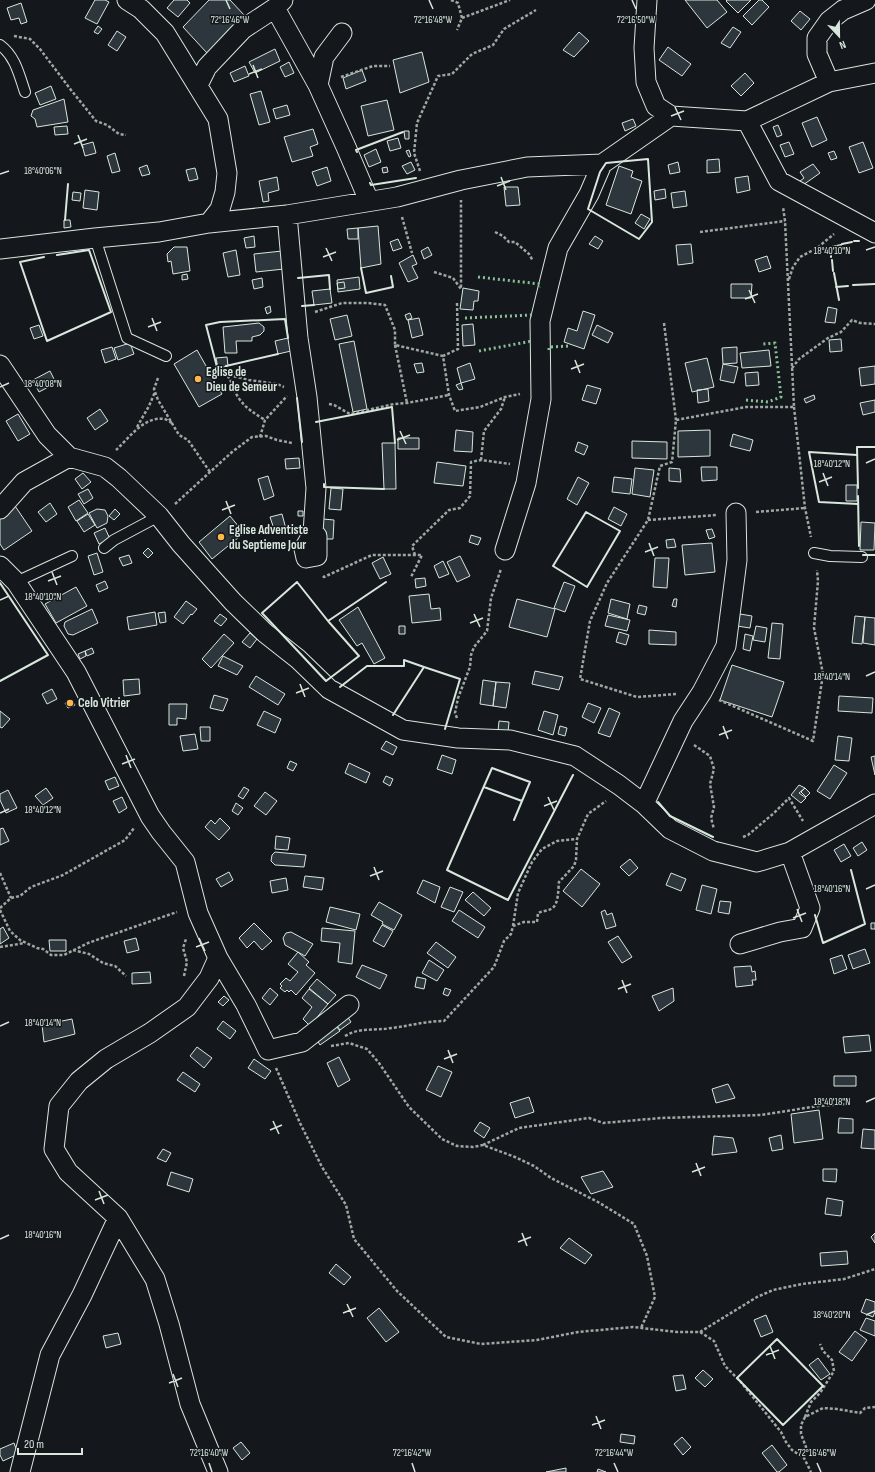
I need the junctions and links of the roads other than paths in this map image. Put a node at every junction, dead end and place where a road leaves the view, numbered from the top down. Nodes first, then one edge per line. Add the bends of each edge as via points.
1 (127, 0) edge
2 (647, 0) edge
3 (866, 0) edge
4 (279, 4) edge
5 (342, 33) dead end
6 (0, 45) edge
7 (875, 73) edge
8 (829, 82) junction
9 (198, 85) junction
10 (318, 85) junction
11 (25, 92) dead end
12 (671, 116) junction
13 (747, 121) junction
14 (602, 164) junction
15 (369, 201) junction
16 (287, 215) junction
17 (210, 222) junction
18 (875, 233) edge
19 (95, 238) junction
20 (0, 249) edge
21 (166, 356) dead end
22 (0, 365) edge
23 (69, 457) junction
24 (0, 509) edge
25 (736, 513) dead end
26 (159, 516) junction
27 (317, 536) dead end
28 (104, 548) dead end
29 (505, 550) road end
30 (814, 553) dead end
31 (72, 556) dead end
32 (862, 557) dead end
33 (0, 566) edge
34 (16, 582) junction
35 (644, 804) junction
36 (875, 804) edge
37 (790, 852) junction
38 (740, 944) dead end
39 (218, 958) junction
40 (348, 1005) dead end
41 (118, 1218) junction
42 (20, 1472) edge
43 (218, 1472) edge

1 - 9 street via 141,9 165,32
2 - 12 street via 644,48 646,82 656,106
3 - 8 street via 843,10 817,38 817,54
4 - 9 street via 243,29 206,67
4 - 10 street
5 - 10 street via 324,57
6 - 11 lane via 9,52
7 - 8 street
8 - 13 street
9 - 17 street via 218,119 227,173 226,192 220,209
10 - 15 street
12 - 13 street
12 - 14 street
13 - 18 street via 779,181
14 - 15 street via 527,167
14 - 29 street via 589,194 558,248 540,321 542,399 526,483
15 - 16 street
16 - 17 street
16 - 27 street via 302,392 312,445 316,488 313,533 304,549 306,558 317,556
17 - 19 street via 159,232
19 - 20 street
19 - 21 lane via 127,338
22 - 23 street via 47,435
23 - 24 street via 24,482
23 - 26 street via 105,467
25 - 35 street via 737,560 726,646 702,692 683,721
26 - 28 lane
26 - 35 street via 233,602 329,689 403,730 458,738 510,740 574,756
30 - 32 lane
31 - 34 lane
33 - 34 street
34 - 39 street via 76,672 150,816 185,862 198,914
35 - 37 street via 670,829 710,850 757,862
36 - 37 street
37 - 38 street via 810,908 802,928
39 - 40 street via 246,1005 268,1050 302,1042
39 - 41 street via 209,978 187,1007 106,1059 79,1081 59,1106 54,1149 68,1172
41 - 42 street via 50,1355
41 - 43 street via 155,1279 170,1324 190,1404

